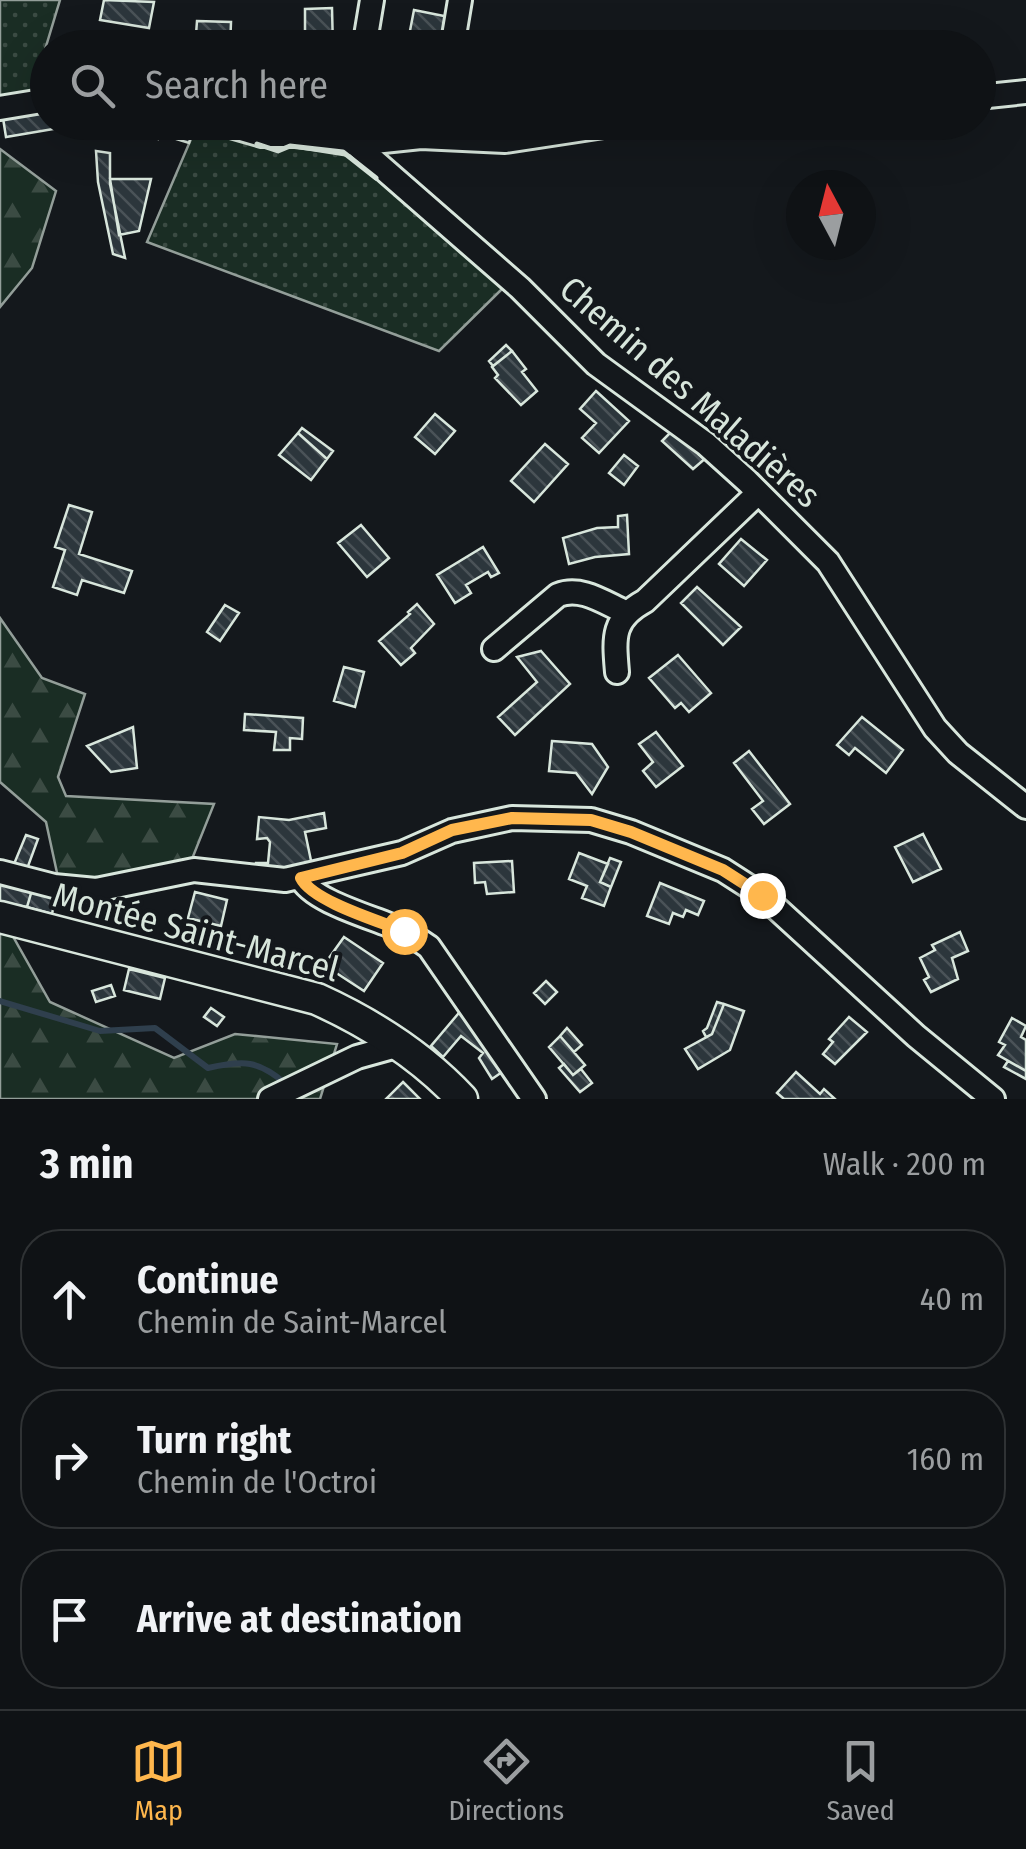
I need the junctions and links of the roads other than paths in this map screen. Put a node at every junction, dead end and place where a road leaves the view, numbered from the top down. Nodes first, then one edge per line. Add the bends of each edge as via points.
1 (372, 0) edge
2 (460, 0) edge
3 (367, 30) edge
4 (455, 30) edge
5 (1026, 92) edge
6 (996, 95) edge
7 (30, 103) edge
8 (0, 108) edge
9 (355, 140) edge
10 (758, 493) junction
11 (625, 612) junction
12 (494, 649) dead end
13 (617, 672) dead end
14 (1026, 807) edge
15 (0, 872) edge
16 (301, 878) junction
17 (0, 917) edge
18 (400, 1045) junction
19 (270, 1099) edge
20 (462, 1099) edge
21 (534, 1099) edge
22 (993, 1099) edge

1 - 3 street
2 - 4 street
5 - 6 street
7 - 8 street
9 - 10 street, Chemin des Maladières via 596,364 706,444
10 - 11 street via 645,601
10 - 14 street, Chemin des Maladières via 828,562 934,728
11 - 12 street via 568,591
11 - 13 street via 616,634
15 - 16 street via 96,890 194,870
16 - 21 street via 322,897 429,947
16 - 22 street via 512,818 591,820 631,832 723,870 762,895
17 - 18 main road, Montée Saint-Marcel via 317,998
18 - 19 street via 357,1057
18 - 20 main road, Montée Saint-Marcel

